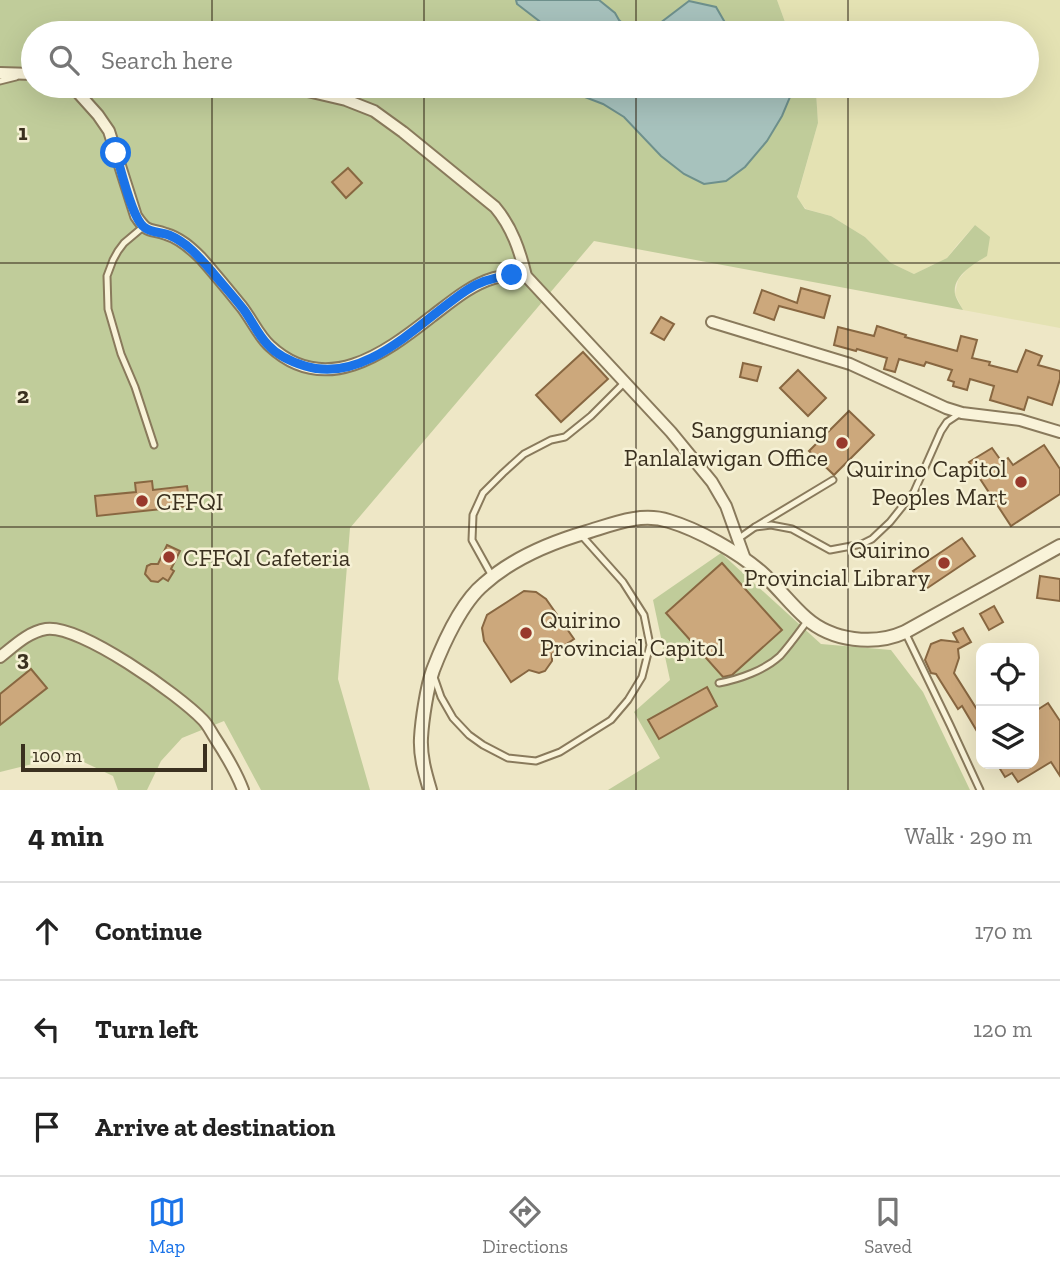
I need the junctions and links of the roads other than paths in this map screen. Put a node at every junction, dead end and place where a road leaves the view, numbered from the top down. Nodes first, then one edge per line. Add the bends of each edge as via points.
1 (0, 72) edge
2 (21, 73) edge
3 (21, 76) edge
4 (0, 81) edge
5 (83, 98) edge
6 (337, 98) edge
7 (143, 227) junction
8 (526, 276) junction
9 (712, 323) dead end
10 (625, 382) junction
11 (962, 413) junction
12 (1060, 432) edge
13 (154, 445) dead end
14 (833, 480) dead end
15 (755, 527) junction
16 (579, 534) junction
17 (738, 539) junction
18 (1060, 546) edge
19 (745, 559) junction
20 (492, 577) junction
21 (808, 620) junction
22 (905, 632) junction
23 (0, 657) edge
24 (432, 672) junction
25 (719, 683) dead end
26 (243, 790) edge
27 (430, 790) edge
28 (980, 790) edge

1 - 2 street
3 - 4 lane
5 - 7 street via 108,131
6 - 8 street via 374,111 495,207 505,219
7 - 8 street via 182,241 242,308 268,345 313,368 334,370 354,365 390,348 468,289 495,277
7 - 13 lane via 113,260 107,276 108,309
8 - 10 street
9 - 11 street via 850,364
10 - 17 street via 712,482
10 - 20 lane via 565,437 524,454 483,493 473,515 472,540
11 - 12 street via 1020,420
11 - 15 lane via 947,422 914,492 872,539 830,550 792,529
14 - 15 lane
15 - 17 lane
16 - 19 street via 636,517 666,520
16 - 20 street via 548,544
16 - 24 lane via 623,582 643,615 650,645 642,677 611,720 560,752 536,761 508,758 483,745 453,718
17 - 19 street
18 - 22 street
19 - 21 street
20 - 24 street via 457,618
21 - 22 street via 838,637 881,639
21 - 25 lane via 779,656 754,672
22 - 28 lane
23 - 26 street via 32,633 48,629 75,635 108,651 205,721
24 - 27 street via 421,740

